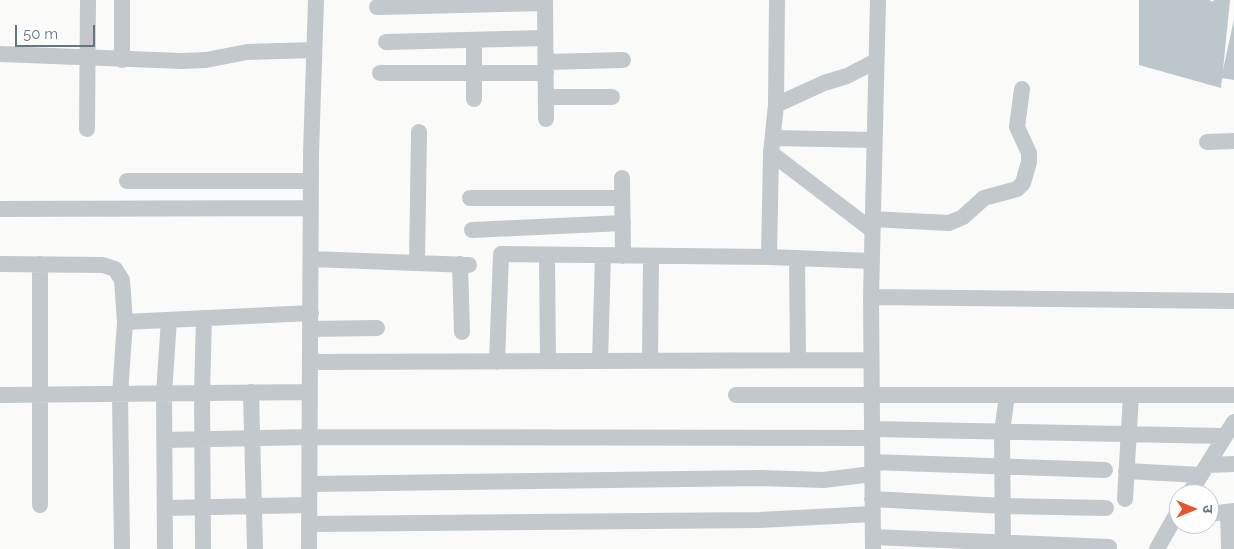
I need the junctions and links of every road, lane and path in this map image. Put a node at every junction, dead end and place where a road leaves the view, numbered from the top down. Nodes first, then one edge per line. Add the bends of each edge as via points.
1 (88, 0) edge
2 (122, 0) edge
3 (316, 0) edge
4 (777, 0) edge
5 (878, 0) edge
6 (545, 2) edge
7 (377, 7) dead end
8 (546, 38) junction
9 (474, 40) junction
10 (386, 42) dead end
11 (314, 50) junction
12 (0, 54) edge
13 (87, 58) junction
14 (122, 60) junction
15 (623, 60) dead end
16 (876, 61) junction
17 (546, 67) junction
18 (380, 73) dead end
19 (474, 73) junction
20 (1022, 89) dead end
21 (546, 97) junction
22 (612, 97) dead end
23 (474, 99) dead end
24 (776, 105) junction
25 (546, 119) dead end
26 (87, 129) dead end
27 (419, 132) dead end
28 (874, 140) junction
29 (1234, 141) edge
30 (1207, 142) dead end
31 (772, 146) junction
32 (622, 178) dead end
33 (311, 180) junction
34 (127, 181) dead end
35 (470, 198) dead end
36 (622, 198) junction
37 (311, 208) junction
38 (0, 209) edge
39 (623, 223) junction
40 (872, 225) junction
41 (472, 230) dead end
42 (547, 255) junction
43 (603, 256) junction
44 (624, 256) junction
45 (651, 256) junction
46 (769, 257) junction
47 (797, 258) junction
48 (311, 259) junction
49 (872, 261) junction
50 (417, 263) junction
51 (0, 264) edge
52 (40, 264) junction
53 (871, 297) junction
54 (1234, 302) edge
55 (204, 318) junction
56 (169, 320) junction
57 (310, 321) junction
58 (126, 322) junction
59 (377, 328) dead end
60 (462, 332) dead end
61 (798, 360) junction
62 (871, 360) junction
63 (548, 361) junction
64 (600, 361) junction
65 (650, 361) junction
66 (310, 362) junction
67 (497, 362) junction
68 (251, 392) junction
69 (310, 392) junction
70 (164, 393) junction
71 (202, 393) junction
72 (41, 394) junction
73 (120, 394) junction
74 (0, 395) edge
75 (736, 395) dead end
76 (872, 395) junction
77 (1007, 395) junction
78 (1131, 395) junction
79 (1234, 395) edge
80 (1234, 422) edge
81 (1002, 432) junction
82 (872, 433) junction
83 (1128, 435) junction
84 (1223, 436) junction
85 (310, 437) junction
86 (253, 438) junction
87 (202, 439) junction
88 (164, 440) junction
89 (1234, 464) edge
90 (1002, 466) junction
91 (872, 468) junction
92 (1105, 470) dead end
93 (1204, 470) junction
94 (1126, 471) junction
95 (310, 484) junction
96 (1195, 484) edge
97 (1126, 499) dead end
98 (310, 505) junction
99 (40, 506) dead end
100 (254, 506) junction
101 (1003, 506) junction
102 (203, 507) junction
103 (872, 507) junction
104 (165, 508) junction
105 (1106, 508) dead end
106 (1231, 512) edge
107 (310, 524) junction
108 (1169, 529) edge
109 (873, 543) edge
110 (1003, 546) edge
111 (1109, 547) dead end
112 (1229, 548) edge
113 (122, 549) edge
114 (165, 549) edge
115 (203, 549) edge
116 (255, 549) edge
117 (309, 549) edge
118 (1157, 549) edge

1 - 13 street
2 - 14 street
3 - 11 street
4 - 24 street
5 - 16 street
6 - 7 street
6 - 8 street
8 - 9 street
8 - 17 street
9 - 10 street
9 - 19 street
11 - 14 street via 247,52 206,60
11 - 33 street
12 - 13 street
13 - 14 street
13 - 26 street
15 - 17 street
16 - 24 street
16 - 28 street
17 - 19 street
17 - 21 street
18 - 19 street
19 - 23 street
20 - 40 street via 1017,127 1028,153 1028,162 1023,183 1017,189 984,198 963,217 950,223
21 - 22 street
21 - 25 street
24 - 31 street
27 - 50 street
28 - 31 street
28 - 40 street
29 - 30 street
31 - 40 street
31 - 46 street
32 - 36 street
33 - 34 street
33 - 37 street
35 - 36 street
36 - 39 street
37 - 38 street
37 - 48 street
39 - 41 street
39 - 44 street
40 - 49 street
42 - 43 street
42 - 63 street
42 - 67 street via 502,254
43 - 44 street
43 - 64 street
44 - 45 street
45 - 46 street
45 - 65 street
46 - 47 street
47 - 49 street
47 - 61 street
48 - 50 street
48 - 57 street
49 - 53 street
50 - 60 street via 464,265
51 - 52 street
52 - 58 street via 103,265 115,269 122,280
52 - 72 street
53 - 54 street
53 - 62 street
55 - 56 street
55 - 57 street
55 - 71 street
56 - 58 street
56 - 70 street
57 - 59 street
57 - 66 street
58 - 73 street
61 - 62 street
61 - 65 street
62 - 76 street
63 - 64 street
63 - 67 street
64 - 65 street
66 - 67 street
66 - 69 street
68 - 69 street
68 - 71 street
68 - 86 street
69 - 85 street
70 - 71 street
70 - 73 street
70 - 88 street
71 - 87 street
72 - 73 street
72 - 74 street
72 - 99 street
73 - 113 street
75 - 76 street
76 - 77 street
76 - 82 street
77 - 78 street
77 - 81 street
78 - 79 street
78 - 83 street
80 - 84 street
81 - 82 street
81 - 83 street
81 - 90 street
82 - 85 street
82 - 91 street
83 - 84 street
83 - 94 street
84 - 93 street
85 - 86 street
85 - 95 street
86 - 87 street
86 - 100 street
87 - 88 street
87 - 102 street
88 - 104 street
89 - 93 street
90 - 91 street
90 - 92 street
90 - 101 street
91 - 95 street via 824,480
91 - 103 street
93 - 94 street
93 - 96 street
94 - 97 street
95 - 98 street
98 - 100 street
98 - 107 street
100 - 102 street
100 - 116 street
101 - 103 street
101 - 105 street
101 - 110 street
102 - 104 street
102 - 115 street
103 - 107 street via 760,520
103 - 109 street
104 - 114 street
106 - 112 street
107 - 117 street
108 - 118 street
109 - 110 street
110 - 111 street

